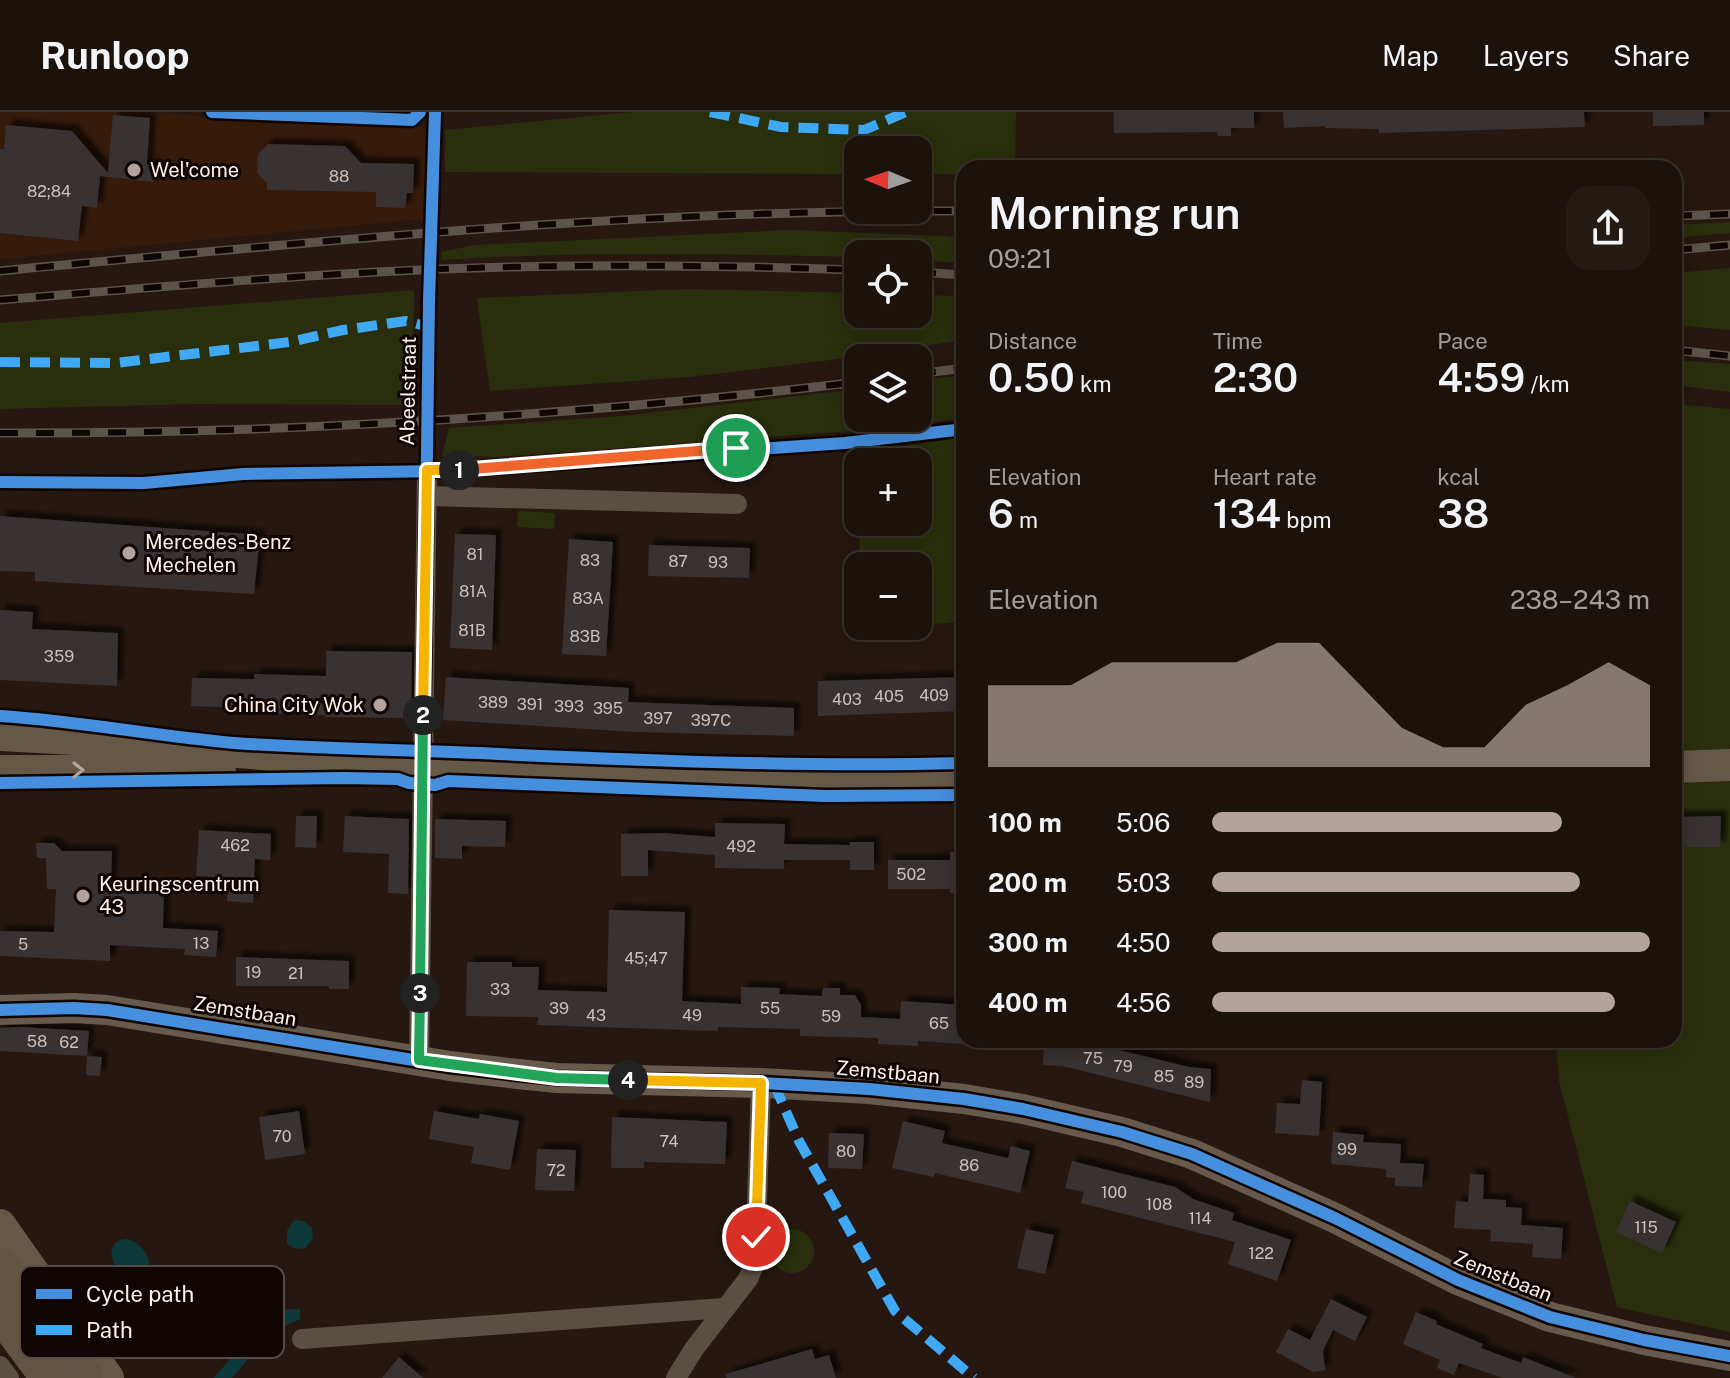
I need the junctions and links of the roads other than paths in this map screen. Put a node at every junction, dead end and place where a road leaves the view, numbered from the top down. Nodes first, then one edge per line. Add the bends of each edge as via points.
1 (427, 470) dead end
2 (427, 496) junction
3 (737, 504) dead end
4 (0, 735) edge
5 (128, 758) junction
6 (1730, 765) edge
7 (423, 767) junction
8 (1682, 767) edge
9 (0, 771) edge
10 (956, 782) edge
11 (0, 1010) edge
12 (419, 1060) junction
13 (761, 1083) junction
14 (0, 1225) edge
15 (29, 1266) edge
16 (0, 1267) edge
17 (20, 1293) edge
18 (724, 1308) junction
19 (0, 1311) edge
20 (20, 1338) edge
21 (302, 1339) dead end
22 (1730, 1356) edge
23 (35, 1358) edge
24 (69, 1358) edge
25 (94, 1358) edge
26 (0, 1366) edge
27 (9, 1378) edge
28 (50, 1378) edge
29 (84, 1378) edge
30 (108, 1378) edge
31 (676, 1378) edge

1 - 2 street, Abeelstraat
2 - 3 street
2 - 7 street, Abeelstraat
4 - 5 main road via 92,740
5 - 7 main road via 323,759
9 -> 5 main road
6 - 8 main road
7 - 10 main road via 659,778
7 - 12 street, Abeelstraat
11 - 12 street, Zemstbaan via 107,1010
12 - 13 street, Zemstbaan via 557,1078
13 - 18 street via 755,1263
13 - 22 street, Zemstbaan via 964,1099 1122,1132 1262,1183 1448,1276 1525,1308 1591,1328
14 - 15 main road
16 - 17 highway
18 - 21 street
18 - 31 street
19 - 20 highway
23 - 28 highway
24 - 29 highway
25 - 30 main road
26 - 27 street

